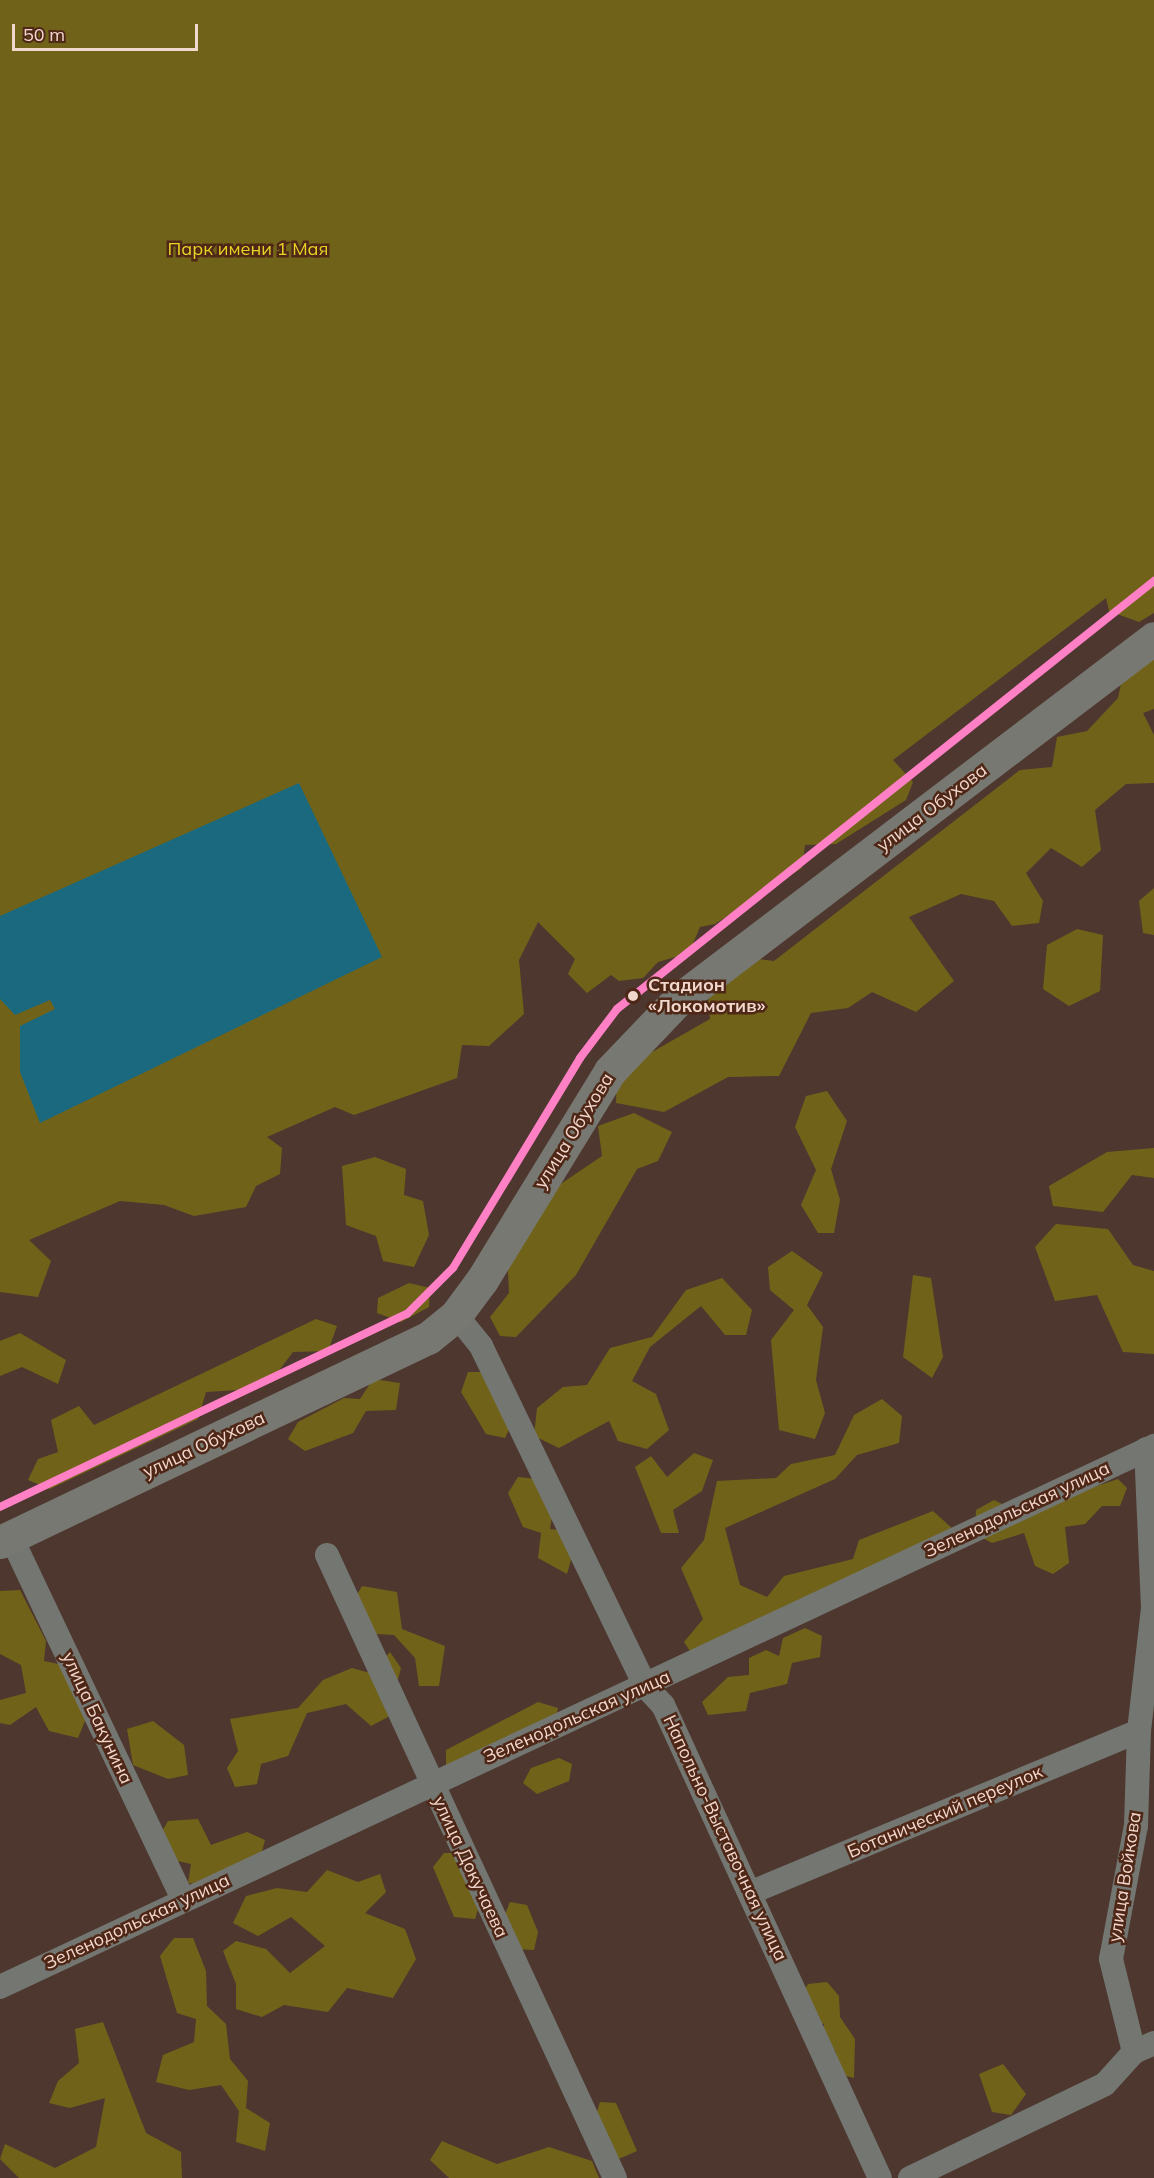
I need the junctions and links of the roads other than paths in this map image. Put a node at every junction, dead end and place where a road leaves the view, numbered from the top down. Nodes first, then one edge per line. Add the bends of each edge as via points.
1 (1154, 638) edge
2 (456, 1316) junction
3 (1150, 1448) edge
4 (6, 1539) edge
5 (327, 1555) dead end
6 (646, 1687) junction
7 (1139, 1731) junction
8 (431, 1783) junction
9 (752, 1892) junction
10 (183, 1900) junction
11 (0, 1987) edge
12 (1144, 2047) edge
13 (615, 2178) edge
14 (880, 2178) edge
15 (910, 2178) edge

1 - 2 street, улица Обухова via 677,1000 610,1071
2 - 4 street, улица Обухова via 428,1338
2 - 6 street, Напольно-Выставочная улица via 481,1346 528,1436
3 - 6 street, Зеленодольская улица
3 - 7 street, улица Войкова via 1153,1608
4 - 10 street, улица Бакунина
5 - 8 street, улица Докучаева
6 - 8 street, Зеленодольская улица
6 - 9 street, Напольно-Выставочная улица via 663,1705
7 - 9 street, Ботанический переулок
7 - 12 street, улица Войкова via 1136,1826 1111,1959
8 - 10 street, Зеленодольская улица
8 - 13 street, улица Докучаева
9 - 14 street, Напольно-Выставочная улица
10 - 11 street, Зеленодольская улица
12 - 15 street via 1105,2084

